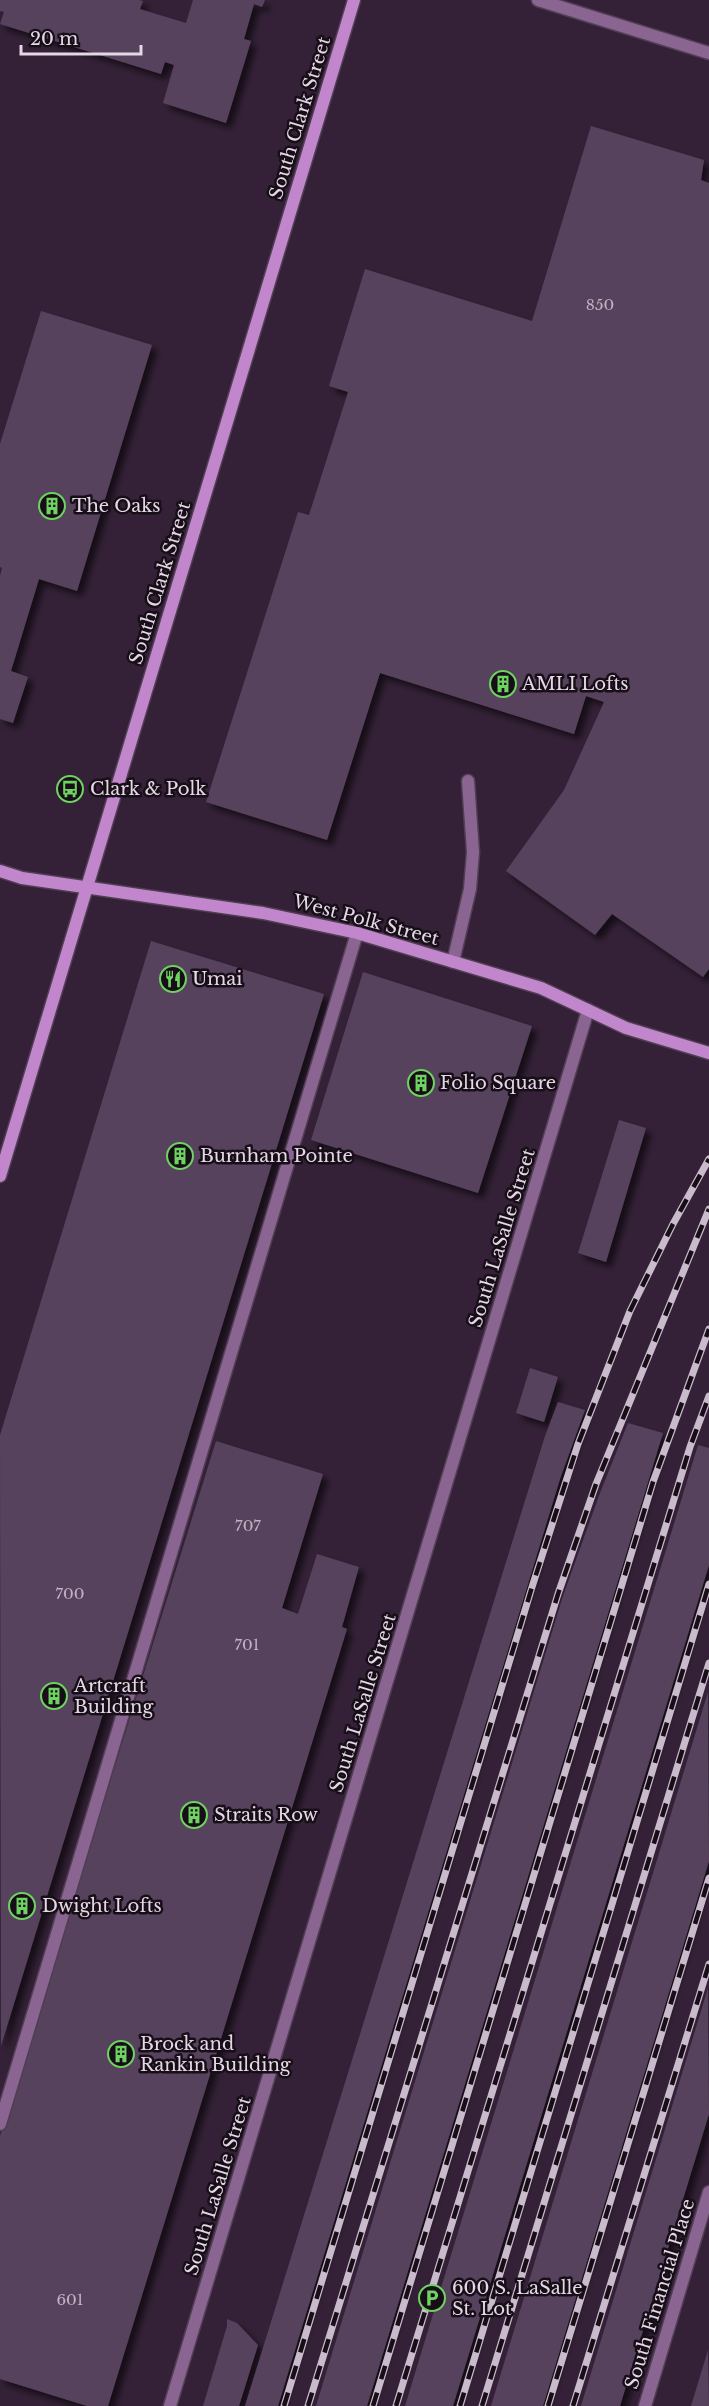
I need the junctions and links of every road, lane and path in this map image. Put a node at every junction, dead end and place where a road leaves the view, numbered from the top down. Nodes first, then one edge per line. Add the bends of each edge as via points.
1 (354, 0) edge
2 (538, 0) edge
3 (709, 53) edge
4 (468, 781) dead end
5 (0, 871) edge
6 (87, 887) junction
7 (357, 933) junction
8 (453, 962) junction
9 (588, 1010) junction
10 (709, 1053) edge
11 (0, 1176) edge
12 (0, 2124) edge
13 (709, 2192) edge
14 (170, 2406) edge
15 (645, 2406) edge

1 - 6 main road, South Clark Street
2 - 3 street
4 - 8 street via 473,852 470,889
5 - 6 main road, West Polk Street
6 - 7 main road, West Polk Street via 263,913
6 - 11 main road, South Clark Street
7 - 8 main road, West Polk Street
7 - 12 street
8 - 9 main road, West Polk Street via 542,988
9 - 10 main road, West Polk Street via 626,1028
9 - 14 street, South LaSalle Street
13 - 15 street, South Financial Place

